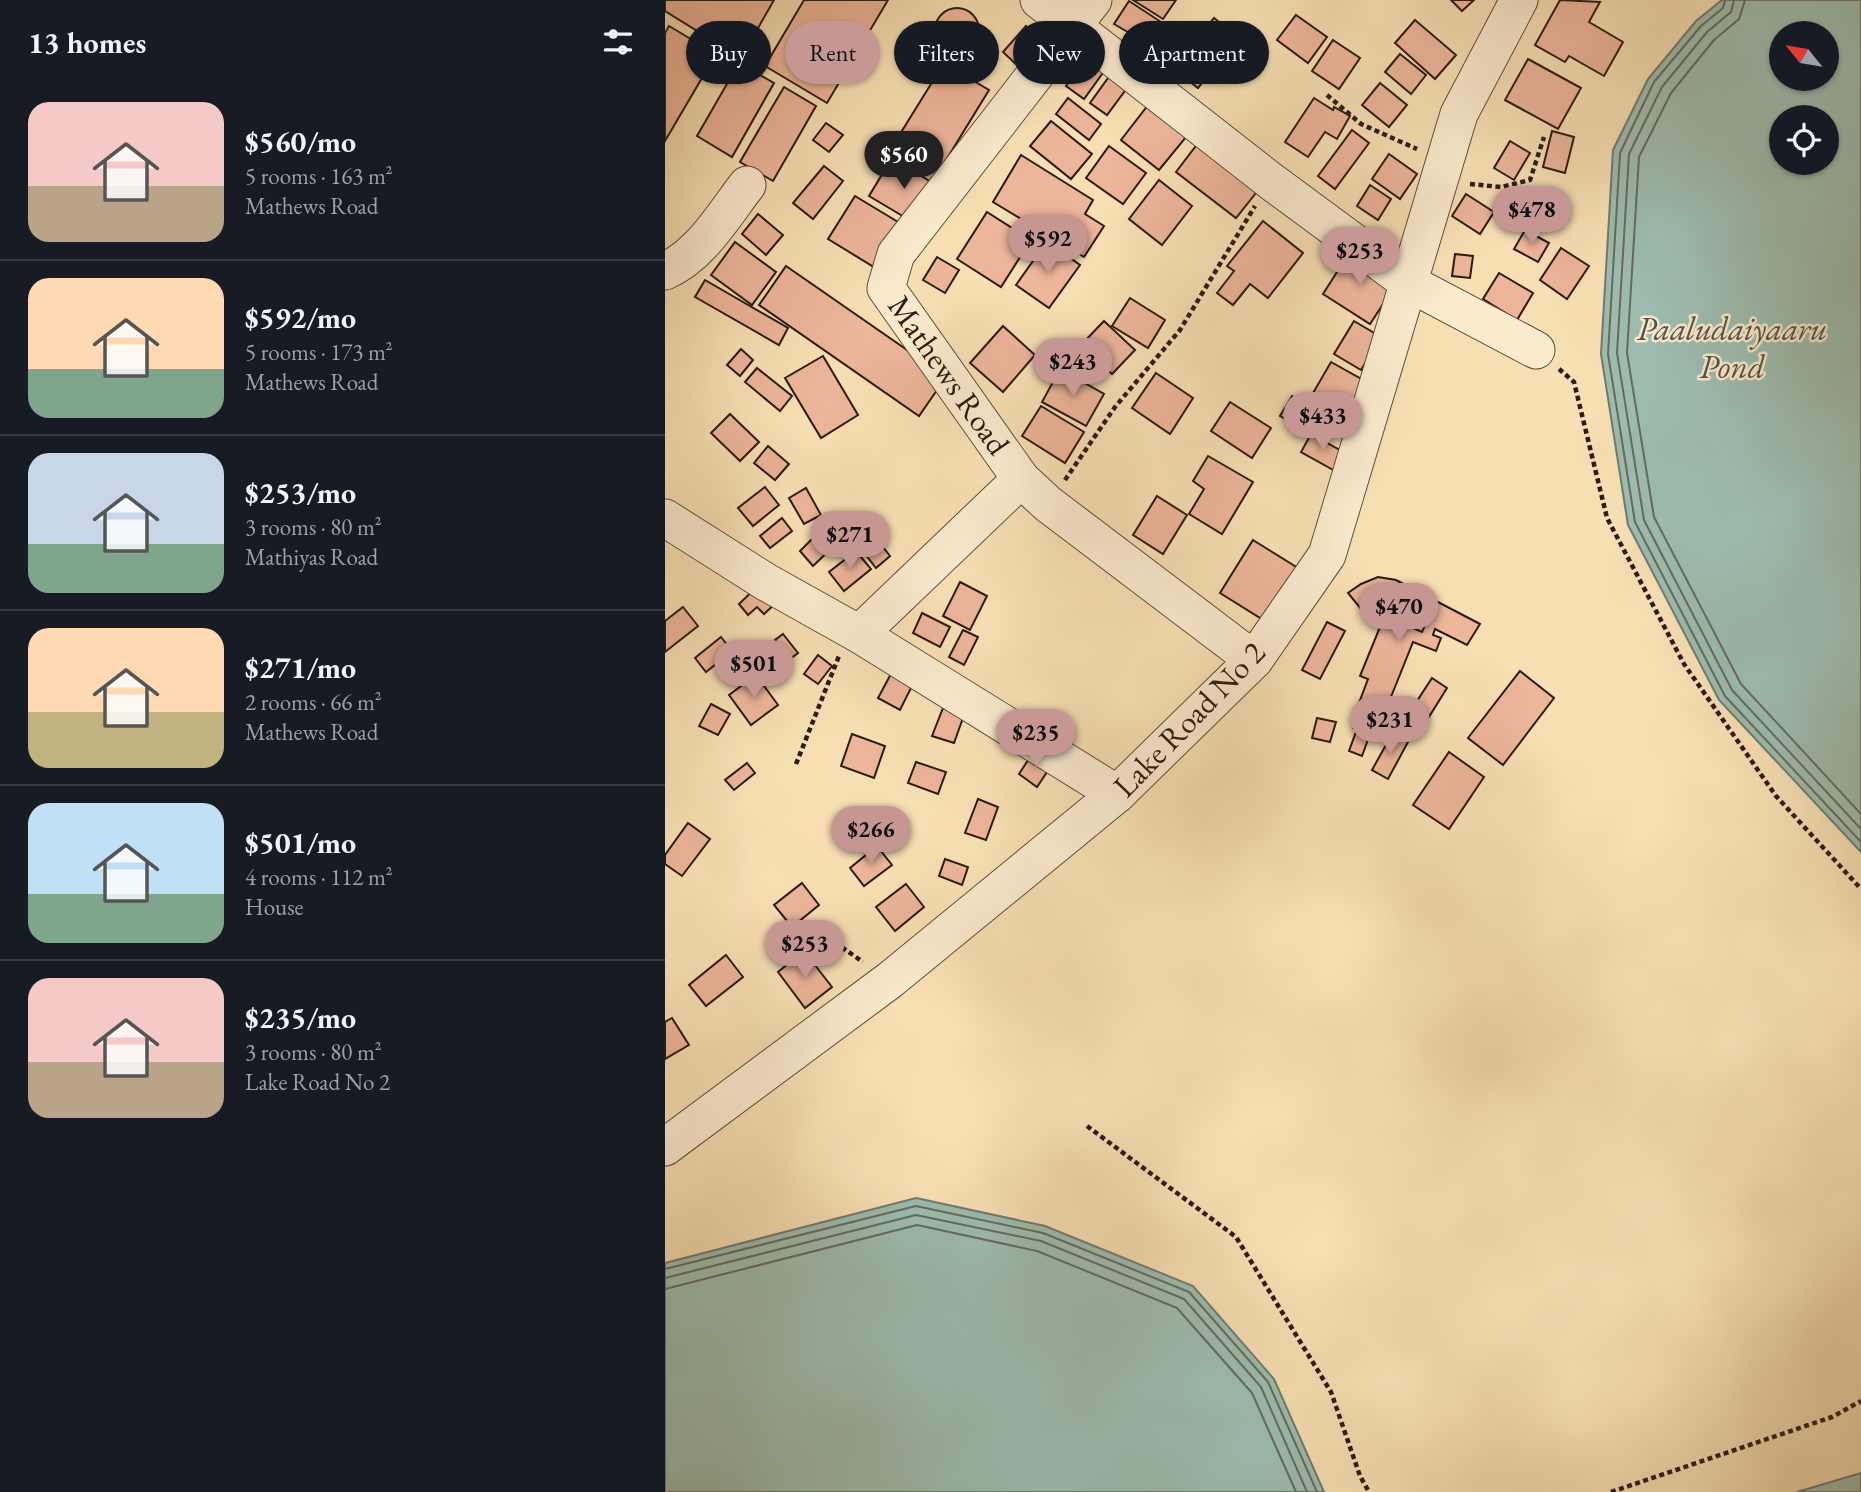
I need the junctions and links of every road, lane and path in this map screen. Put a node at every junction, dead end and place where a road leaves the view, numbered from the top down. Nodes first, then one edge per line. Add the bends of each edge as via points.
1 (1039, 0) edge
2 (1519, 0) edge
3 (1082, 14) edge
4 (1327, 95) dead end
5 (1543, 137) dead end
6 (1443, 172) junction
7 (1272, 182) junction
8 (747, 186) dead end
9 (665, 271) edge
10 (1409, 283) junction
11 (1536, 350) joint
12 (1021, 479) junction
13 (1048, 503) junction
14 (665, 518) edge
15 (854, 631) junction
16 (1254, 660) junction
17 (796, 764) dead end
18 (1117, 794) junction
19 (1861, 889) edge
20 (807, 923) dead end
21 (890, 980) junction
22 (1087, 1126) dead end
23 (665, 1147) edge
24 (1861, 1401) edge
25 (1369, 1492) edge
26 (1611, 1492) edge

1 - 3 street
2 - 6 street, Lake Road No 2 via 1459,114
3 - 7 street
3 - 12 street, Mathews Road via 896,254 886,288
4 - 6 path via 1361,124
5 - 6 path via 1530,180 1501,187
6 - 10 street, Lake Road No 2
7 - 10 street
7 - 13 path via 1180,330 1115,407
8 - 9 street via 702,243
10 - 11 street
10 - 16 street, Lake Road No 2 via 1327,555
11 - 19 path via 1574,382 1607,518 1684,664 1776,796
12 - 13 street, Mathews Road
12 - 15 street
13 - 16 street, Mathews Road
14 - 15 street
15 - 17 path
15 - 18 street
16 - 18 street, Lake Road No 2
18 - 21 street, Lake Road No 2
20 - 21 path
21 - 23 street, Lake Road No 2
22 - 25 path via 1236,1237 1331,1392
24 - 26 path via 1832,1417

